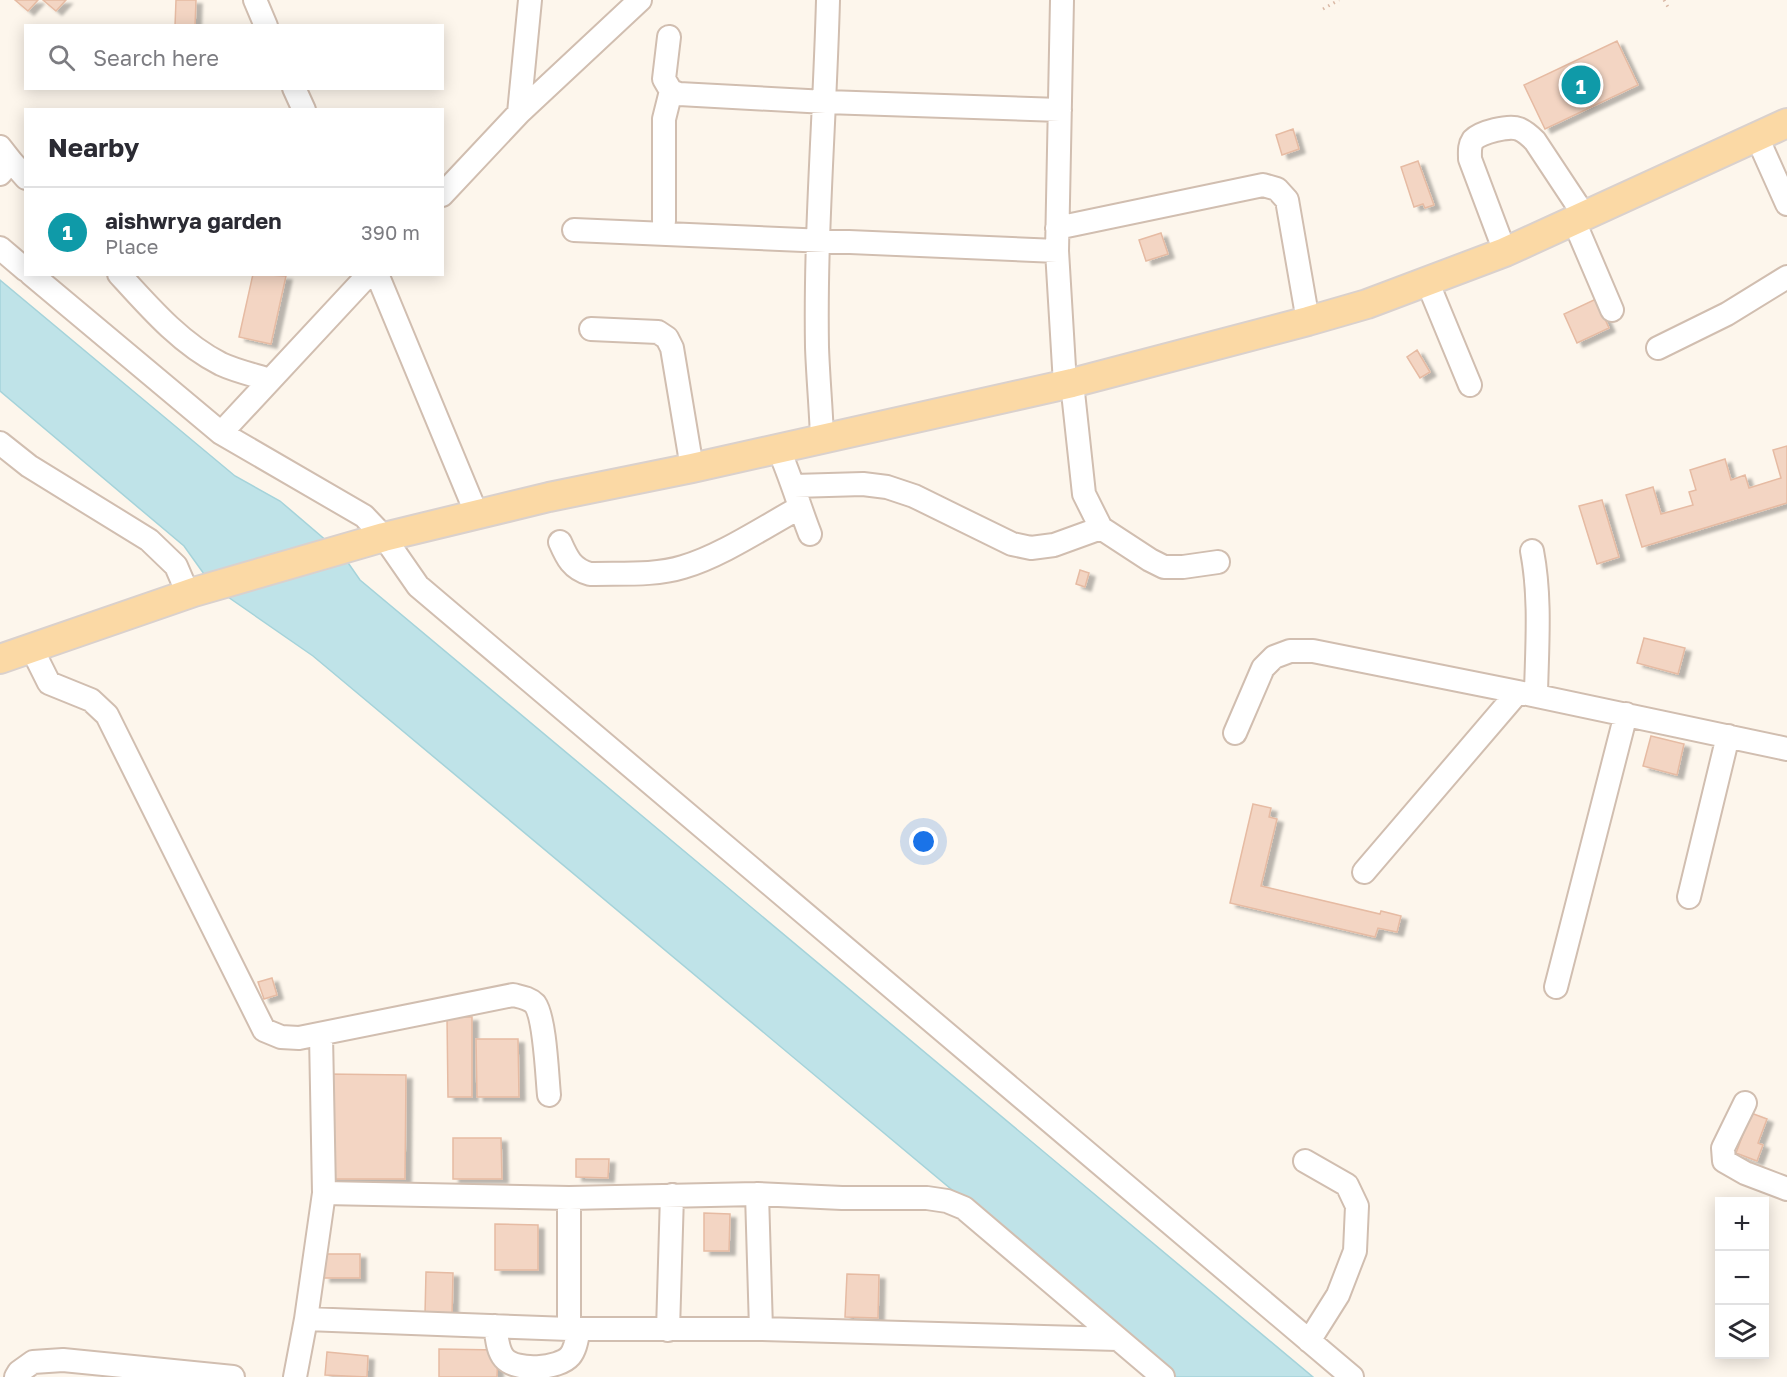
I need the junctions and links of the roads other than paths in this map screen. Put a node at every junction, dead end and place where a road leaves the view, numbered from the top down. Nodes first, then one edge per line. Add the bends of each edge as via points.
1 (255, 0) edge
2 (530, 0) edge
3 (640, 0) edge
4 (828, 0) edge
5 (1062, 0) edge
6 (265, 24) edge
7 (669, 37) dead end
8 (295, 90) edge
9 (671, 92) junction
10 (826, 102) junction
11 (302, 108) edge
12 (1060, 110) junction
13 (519, 113) junction
14 (1787, 123) edge
15 (1757, 137) junction
16 (4, 161) edge
17 (24, 176) edge
18 (444, 193) edge
19 (1787, 204) edge
20 (1579, 218) junction
21 (664, 221) dead end
22 (1057, 228) junction
23 (574, 230) dead end
24 (818, 241) junction
25 (0, 248) edge
26 (1057, 251) junction
27 (1505, 252) junction
28 (24, 268) edge
29 (33, 276) edge
30 (121, 276) edge
31 (367, 276) edge
32 (378, 276) edge
33 (1787, 277) edge
34 (1427, 281) junction
35 (1612, 310) dead end
36 (1308, 321) junction
37 (591, 328) dead end
38 (1659, 348) dead end
39 (270, 380) junction
40 (1068, 384) junction
41 (1470, 385) dead end
42 (221, 433) junction
43 (822, 438) junction
44 (0, 443) edge
45 (778, 448) junction
46 (692, 468) junction
47 (797, 497) junction
48 (477, 515) junction
49 (1101, 528) junction
50 (810, 534) dead end
51 (384, 537) junction
52 (560, 542) dead end
53 (1532, 551) dead end
54 (1218, 562) dead end
55 (191, 593) junction
56 (32, 649) junction
57 (0, 659) edge
58 (1527, 693) junction
59 (1626, 714) junction
60 (1235, 733) dead end
61 (1728, 736) junction
62 (1787, 749) edge
63 (1364, 872) dead end
64 (1689, 897) dead end
65 (1556, 987) dead end
66 (321, 1035) junction
67 (549, 1095) dead end
68 (1745, 1102) dead end
69 (1305, 1161) dead end
70 (1787, 1189) edge
71 (324, 1192) junction
72 (757, 1194) junction
73 (672, 1195) junction
74 (569, 1198) junction
75 (306, 1319) junction
76 (495, 1326) junction
77 (574, 1329) junction
78 (761, 1329) junction
79 (668, 1330) junction
80 (1119, 1339) junction
81 (1309, 1341) junction
82 (158, 1373) edge
83 (16, 1377) edge
84 (233, 1377) edge
85 (295, 1377) edge
86 (1163, 1377) edge
87 (1352, 1377) edge

1 - 6 street
2 - 13 street
3 - 13 street
4 - 10 street
5 - 12 street
7 - 9 street via 664,79
8 - 11 street
9 - 10 street
9 - 21 street via 664,119
10 - 12 street
10 - 24 street
12 - 22 street
13 - 18 street
14 - 15 main road
15 - 19 street
15 - 20 main road
16 - 17 street
20 - 27 main road
20 - 27 street via 1528,134 1508,127 1476,137 1470,159
20 - 35 street
22 - 26 street
22 - 36 street via 1263,185 1277,189 1287,200
23 - 24 street
24 - 26 street
24 - 43 street via 817,348
25 - 28 street
26 - 40 street
27 - 34 main road
29 - 42 street
30 - 39 street via 188,343 222,364
31 - 39 street
32 - 48 street
33 - 38 street
34 - 36 main road
34 - 41 street
36 - 40 main road
37 - 46 street via 658,332 667,338 672,348
39 - 42 street
40 - 43 main road
40 - 49 street via 1084,494
42 - 51 street via 364,516
43 - 45 main road
44 - 55 street via 29,466 149,540 176,566
45 - 46 main road
45 - 47 street
46 - 48 main road
47 - 49 street via 863,484 887,487 914,496 1012,544 1031,548 1054,545
47 - 50 street
47 - 52 street via 704,559 681,568 590,574 571,564
48 - 51 main road
49 - 54 street via 1164,567
51 - 55 main road
51 - 81 street via 418,586
53 - 58 street via 1538,604
55 - 56 main road
56 - 57 main road
56 - 66 street via 49,683 91,700 107,715 264,1030 281,1037
58 - 59 street
58 - 60 street via 1312,651 1290,651 1274,657 1263,668
58 - 63 street
59 - 61 street
59 - 65 street
61 - 62 street
61 - 64 street
66 - 67 street via 499,996 526,998 540,1015
66 - 71 street
68 - 70 street via 1723,1148 1724,1161
69 - 81 street via 1347,1185 1357,1206 1355,1251 1338,1295
71 - 74 street
71 - 75 street
72 - 73 street
72 - 78 street
72 - 80 street via 947,1201 964,1208
73 - 74 street
73 - 79 street
74 - 77 street
75 - 76 street
75 - 85 street
76 - 77 street
76 - 77 street via 504,1358 522,1367 562,1362 575,1347
77 - 79 street
78 - 79 street
78 - 80 street
80 - 86 street
81 - 87 street
82 - 83 street via 63,1360 33,1362
82 - 84 street

